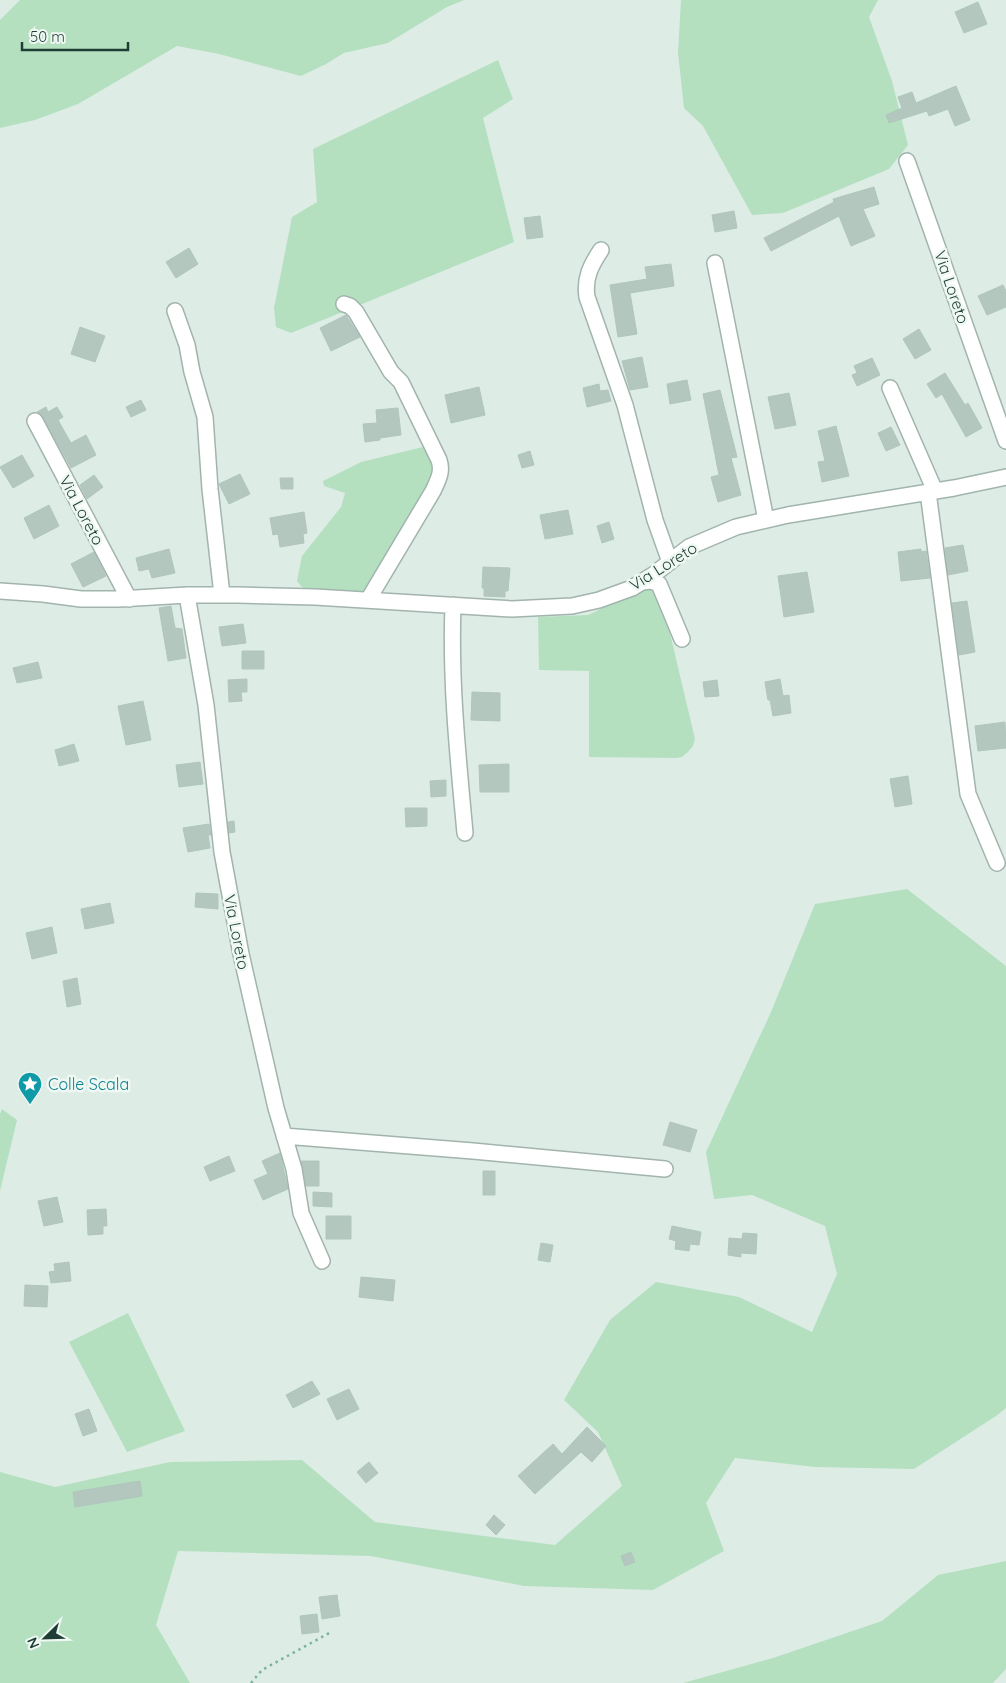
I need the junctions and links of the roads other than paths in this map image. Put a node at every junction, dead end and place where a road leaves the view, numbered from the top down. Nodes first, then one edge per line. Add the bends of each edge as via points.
1 (907, 161) dead end
2 (601, 250) dead end
3 (715, 263) dead end
4 (344, 304) dead end
5 (175, 311) dead end
6 (890, 388) dead end
7 (35, 421) dead end
8 (1006, 441) edge
9 (1006, 477) edge
10 (932, 492) junction
11 (766, 520) junction
12 (670, 562) junction
13 (642, 582) junction
14 (0, 591) edge
15 (187, 595) junction
16 (222, 595) junction
17 (129, 599) junction
18 (368, 600) junction
19 (453, 605) junction
20 (682, 639) dead end
21 (465, 833) dead end
22 (996, 864) dead end
23 (284, 1136) junction
24 (666, 1169) dead end
25 (322, 1261) dead end

1 - 8 street, Via Loreto
2 - 12 street via 587,275 587,297 625,405 655,520
3 - 11 street
4 - 18 street via 356,312 400,382 441,467 433,491
5 - 16 street via 205,417
6 - 10 street
7 - 17 street, Via Loreto
9 - 10 street, Via Loreto
10 - 11 street, Via Loreto
10 - 22 street via 968,794
11 - 12 street, Via Loreto via 724,531 689,547
12 - 13 street, Via Loreto
13 - 19 street, Via Loreto via 608,597 572,606 512,608
13 - 20 street via 659,584
14 - 17 street, Via Loreto via 80,599
15 - 16 street, Via Loreto
15 - 17 street, Via Loreto
15 - 23 street, Via Loreto via 206,705 227,880 249,994
16 - 18 street, Via Loreto
18 - 19 street, Via Loreto
19 - 21 street via 454,712
23 - 24 street
23 - 25 street, Via Loreto via 301,1213

